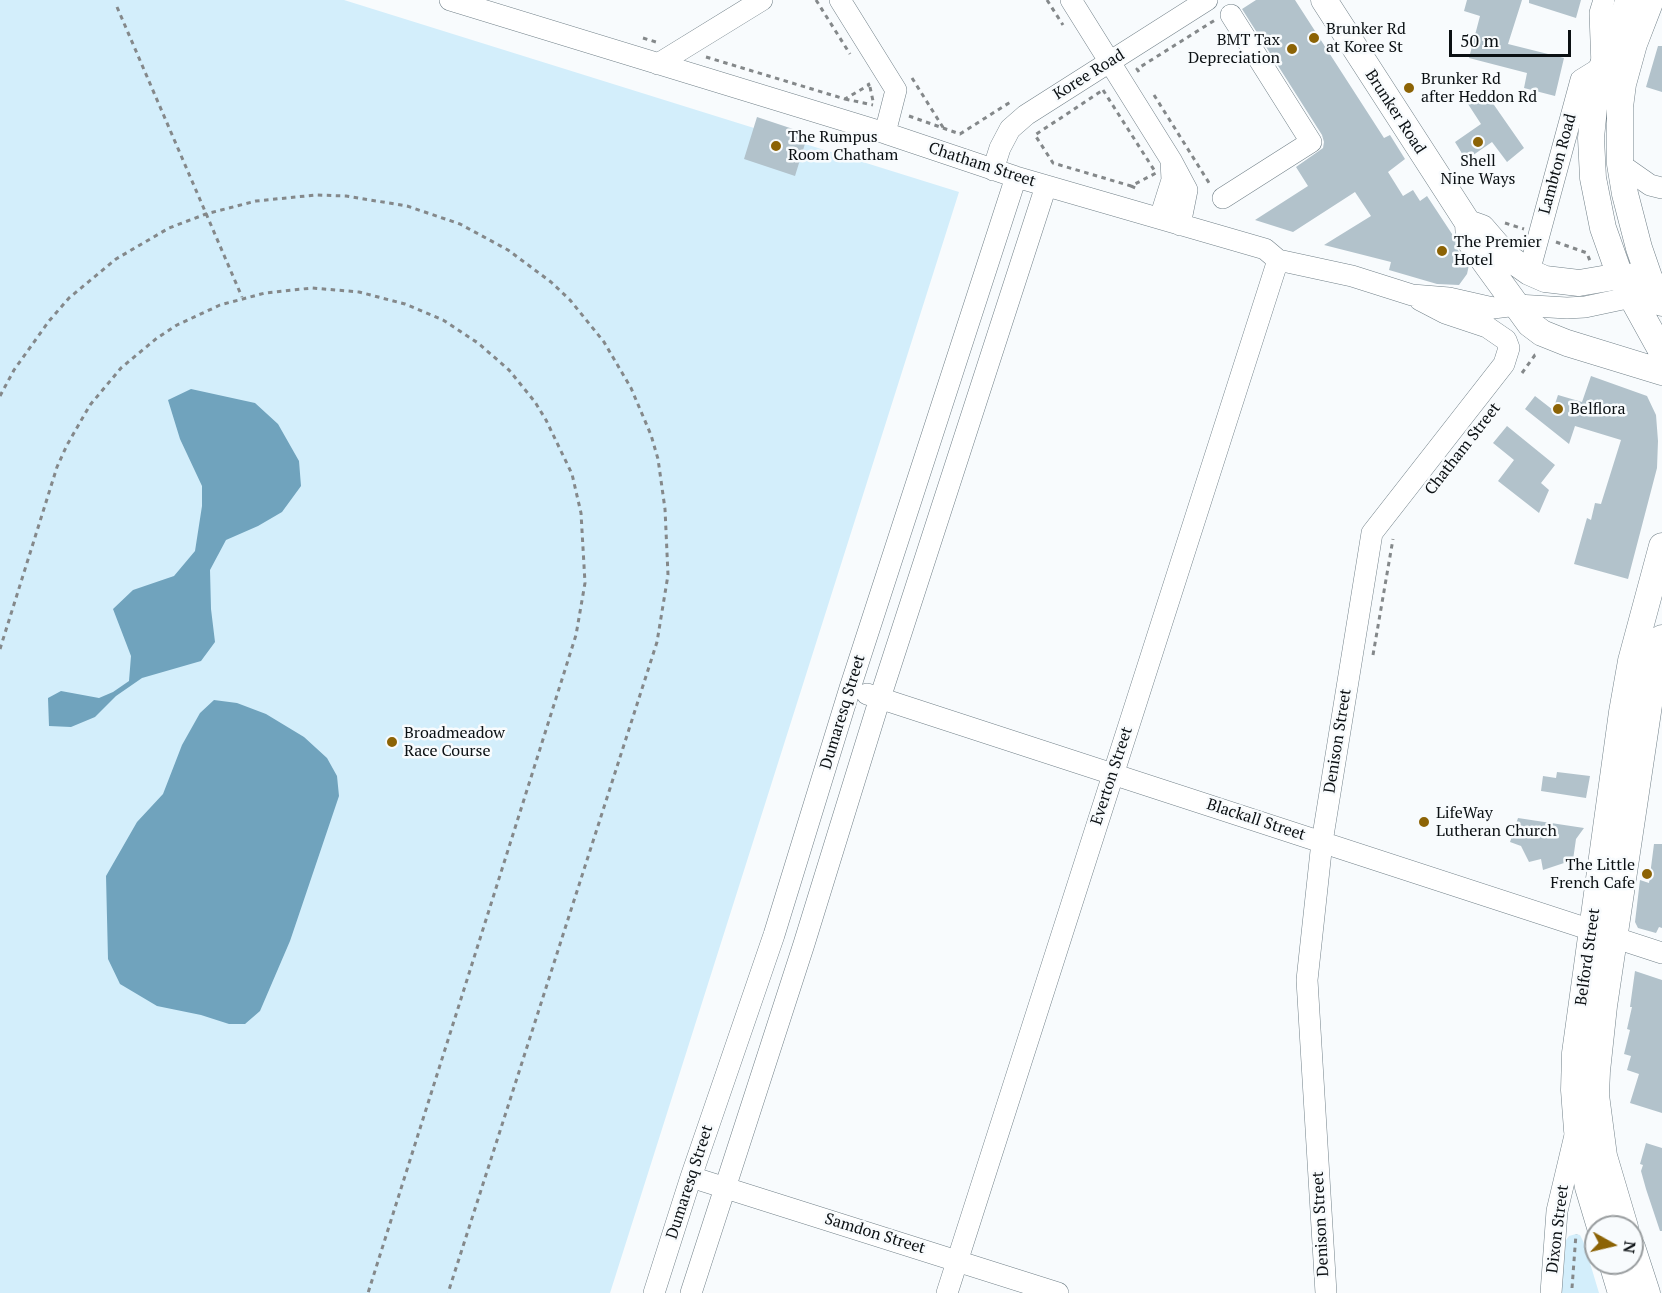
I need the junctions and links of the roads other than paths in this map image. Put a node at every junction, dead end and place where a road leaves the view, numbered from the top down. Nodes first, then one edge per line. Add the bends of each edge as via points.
1 (450, 0) edge
2 (762, 0) edge
3 (840, 0) edge
4 (1071, 0) edge
5 (1207, 0) edge
6 (1324, 0) edge
7 (1604, 0) edge
8 (1629, 0) edge
9 (1651, 0) edge
10 (1225, 16) road end
11 (1110, 61) junction
12 (658, 64) junction
13 (1602, 67) junction
14 (885, 133) junction
15 (1171, 160) junction
16 (1620, 164) junction
17 (993, 170) junction
18 (1016, 177) junction
19 (1046, 186) junction
20 (1662, 188) edge
21 (1219, 194) road end
22 (1160, 218) junction
23 (1468, 223) junction
24 (1180, 225) junction
25 (1278, 260) junction
26 (1529, 272) junction
27 (1655, 274) edge
28 (1626, 287) junction
29 (1412, 295) junction
30 (1662, 303) edge
31 (1517, 305) junction
32 (1662, 352) edge
33 (1662, 372) edge
34 (914, 490) junction
35 (944, 499) junction
36 (1662, 546) edge
37 (1662, 638) edge
38 (1657, 686) edge
39 (850, 688) junction
40 (880, 698) junction
41 (1113, 774) junction
42 (1322, 842) junction
43 (1592, 929) junction
44 (774, 935) junction
45 (1616, 937) junction
46 (804, 944) junction
47 (1662, 953) edge
48 (1577, 1130) junction
49 (691, 1178) junction
50 (726, 1188) junction
51 (1596, 1215) edge
52 (1621, 1215) edge
53 (958, 1260) junction
54 (1615, 1275) edge
55 (1641, 1275) edge
56 (654, 1293) edge
57 (691, 1293) edge
58 (947, 1293) edge
59 (1058, 1293) edge
60 (1326, 1293) edge
61 (1551, 1293) edge
62 (1621, 1293) edge
63 (1647, 1293) edge

1 - 12 street, Chatham Street
2 - 12 street
3 - 14 street via 896,90
4 - 11 street
5 - 11 street, Koree Road
6 - 23 main road, Brunker Road
7 - 13 street, Lambton Road via 1600,13
8 - 13 main road, Lambton Road
9 - 16 main road via 1623,84
10 - 21 street via 1311,142
11 - 15 street
11 - 17 street, Koree Road via 1010,129
12 - 14 street, Chatham Street
13 - 26 street, Lambton Road via 1581,80
13 - 28 main road, Lambton Road via 1591,138 1593,178 1603,228
14 - 17 street, Chatham Street
15 - 22 street via 1172,180
15 - 24 street via 1187,190
16 - 20 street via 1650,185
16 - 27 main road via 1632,224
17 - 18 street, Chatham Street
18 - 19 street, Chatham Street
18 - 34 street, Dumaresq Street
19 - 22 street, Chatham Street
19 - 35 street, Dumaresq Street
22 - 24 street, Chatham Street
23 - 26 main road, Brunker Road via 1482,228 1501,250
23 - 31 main road, Brunker Road via 1469,240
24 - 25 street, Chatham Street via 1265,249
25 - 29 street, Chatham Street via 1352,276
25 - 41 street, Everton Street
26 - 28 main road, Brunker Road via 1564,283
27 - 28 main road
27 - 30 main road
28 - 31 street, Chatham Street via 1585,307
28 - 32 main road
29 - 31 street, Chatham Street via 1449,297 1493,308
29 - 42 street, Denison Street via 1497,333 1506,340 1508,355 1372,533
31 - 33 main road via 1530,324 1550,337
34 - 35 street
34 - 39 street, Dumaresq Street
35 - 40 street, Dumaresq Street
36 - 43 main road, Belford Street via 1631,661
37 - 38 main road, Belford Street
38 - 45 main road, Belford Street
39 - 40 street, Blackall Street
39 - 44 street, Dumaresq Street
40 - 41 street, Blackall Street
40 - 46 street, Dumaresq Street
41 - 42 street, Blackall Street
41 - 53 street, Everton Street
42 - 43 street, Blackall Street
42 - 60 street, Denison Street via 1307,980
43 - 45 street, Blackall Street
43 - 48 main road, Belford Street via 1575,1053
44 - 46 street
44 - 49 street, Dumaresq Street
45 - 47 street, Blackall Street
45 - 52 main road, Belford Street via 1604,1006 1596,1095 1604,1156
46 - 50 street, Dumaresq Street
48 - 51 main road, Belford Street
48 - 61 street, Dixon Street via 1557,1211
49 - 50 street, Samdon Street
49 - 56 street, Dumaresq Street
50 - 53 street, Samdon Street
50 - 57 street, Dumaresq Street
53 - 58 street, Everton Street
53 - 59 street, Samdon Street
54 - 62 main road
55 - 63 main road

